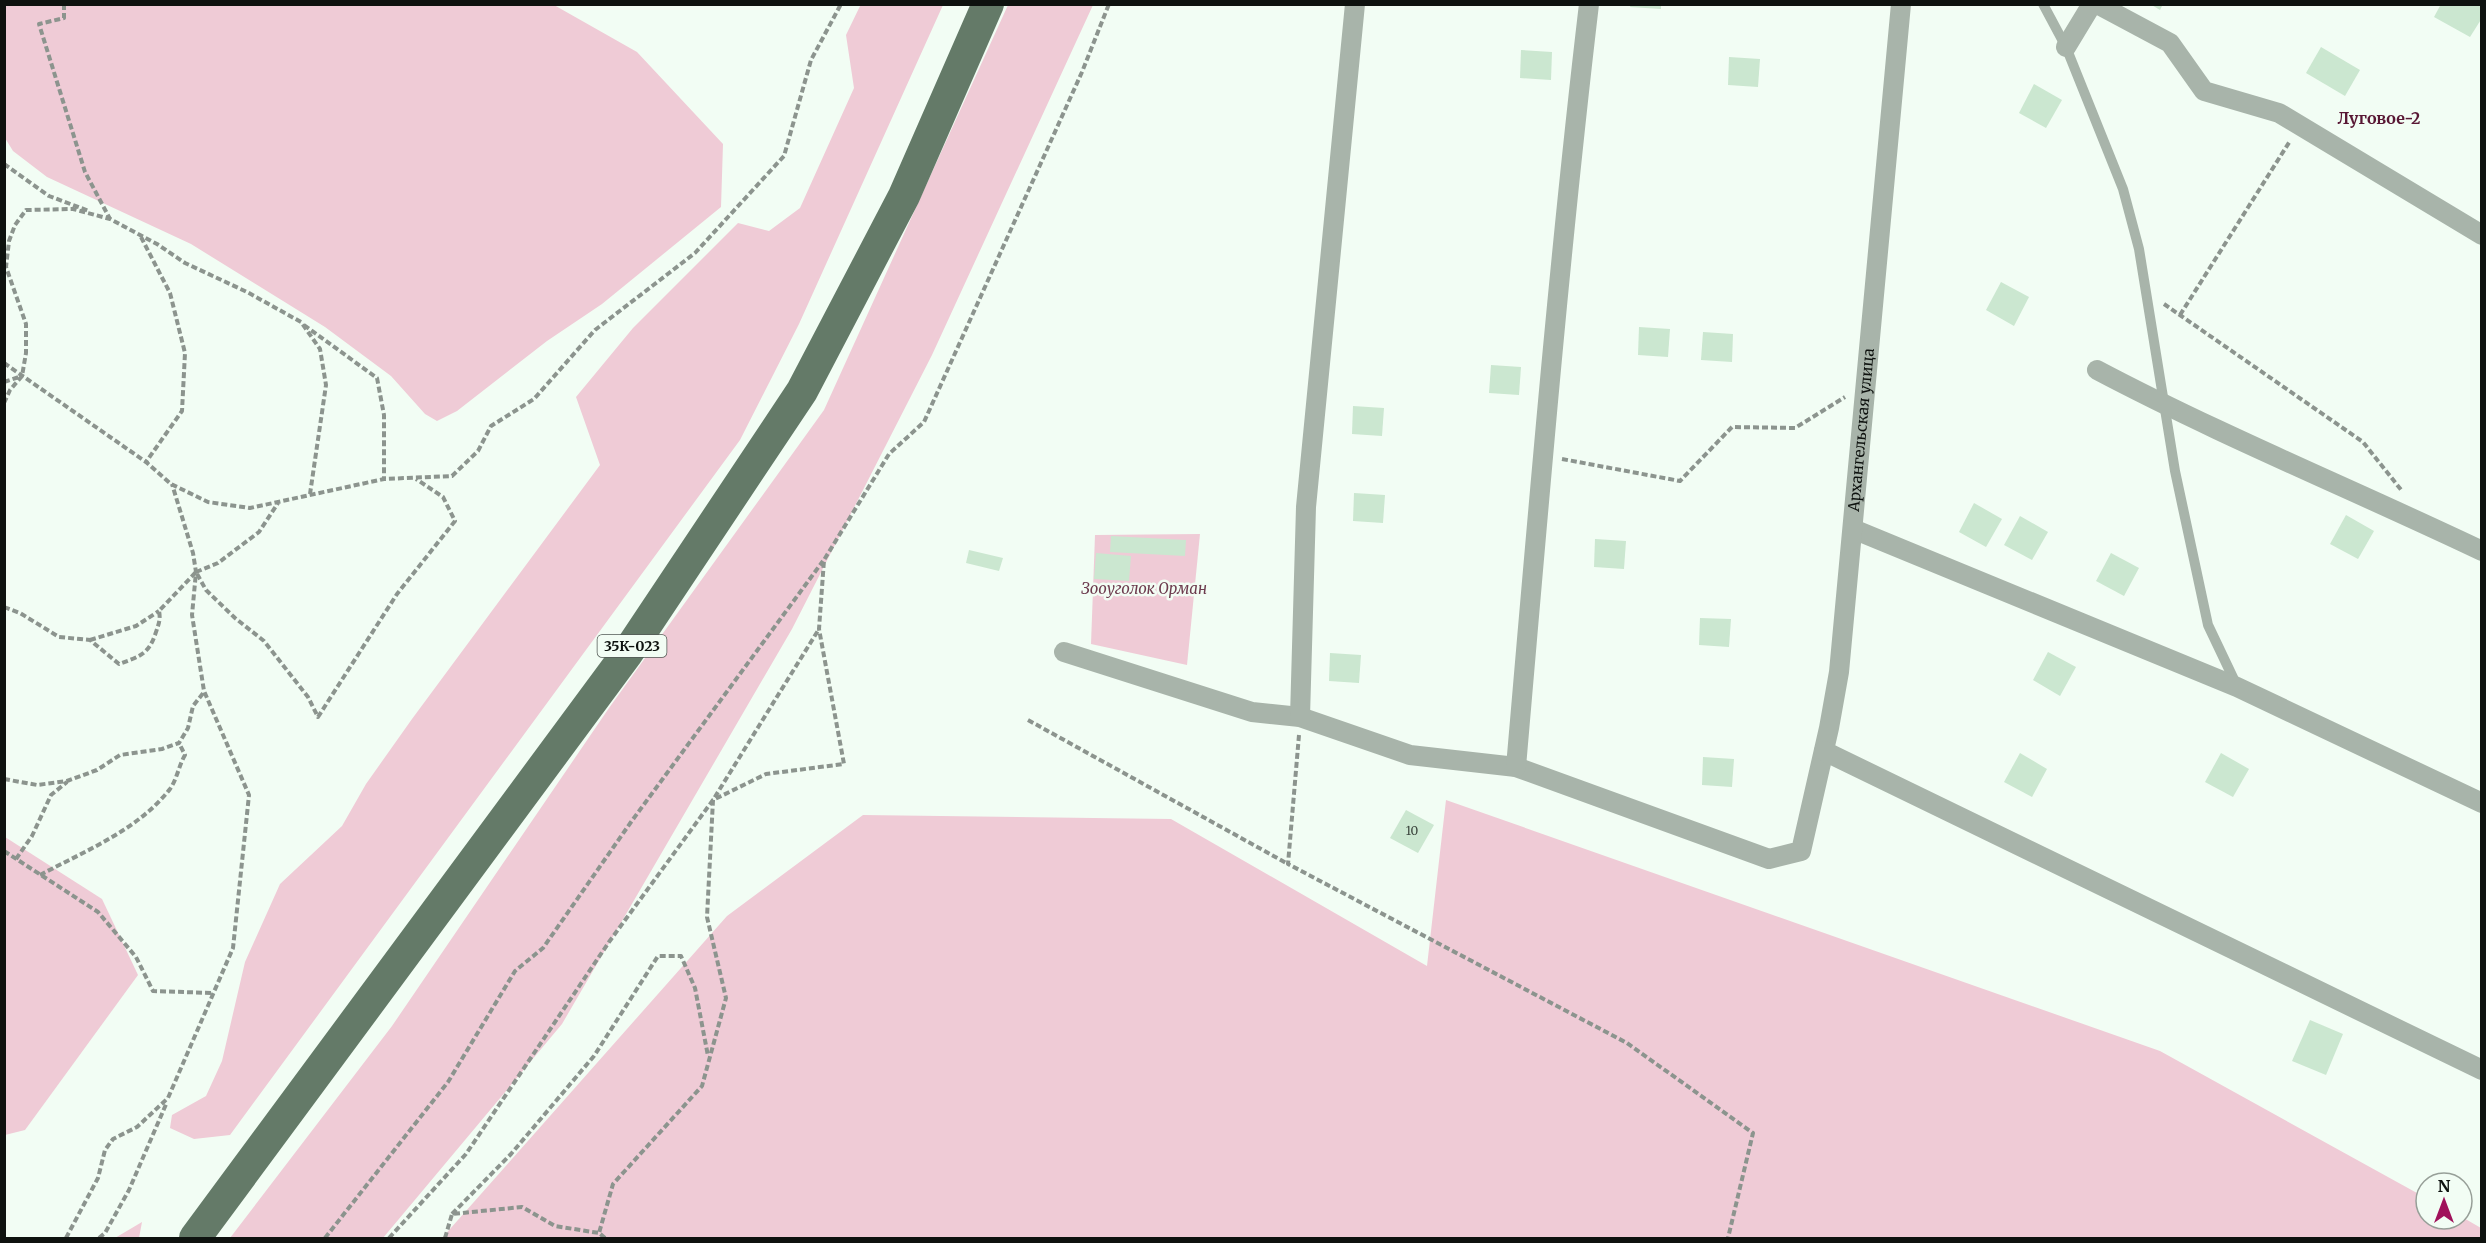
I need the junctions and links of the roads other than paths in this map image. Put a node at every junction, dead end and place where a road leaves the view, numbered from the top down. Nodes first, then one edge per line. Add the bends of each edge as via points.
1 (988, 4) edge
2 (1355, 4) edge
3 (1589, 4) edge
4 (1901, 4) edge
5 (2043, 4) edge
6 (2092, 4) edge
7 (2097, 4) edge
8 (2067, 47) junction
9 (2481, 235) edge
10 (2097, 370) dead end
11 (2165, 406) junction
12 (1853, 529) junction
13 (2481, 550) edge
14 (1064, 652) dead end
15 (2238, 687) junction
16 (1300, 717) junction
17 (1824, 751) junction
18 (1516, 767) junction
19 (2481, 802) edge
20 (2481, 1070) edge
21 (195, 1239) edge

1 - 21 main road, 35К-023 via 904,196 807,384 626,655
2 - 16 street via 1306,507
3 - 18 street
4 - 12 street, Архангельская улица
5 - 8 lane
6 - 8 street
7 - 9 street via 2170,43 2204,91 2279,113
8 - 11 lane via 2123,189 2139,249
10 - 11 street
11 - 13 street
11 - 15 lane via 2208,625
12 - 15 street
12 - 17 street, Архангельская улица via 1839,672
14 - 16 street via 1252,712
15 - 19 street
16 - 18 street via 1410,755
17 - 18 street, Архангельская улица via 1801,851 1770,859
17 - 20 street

